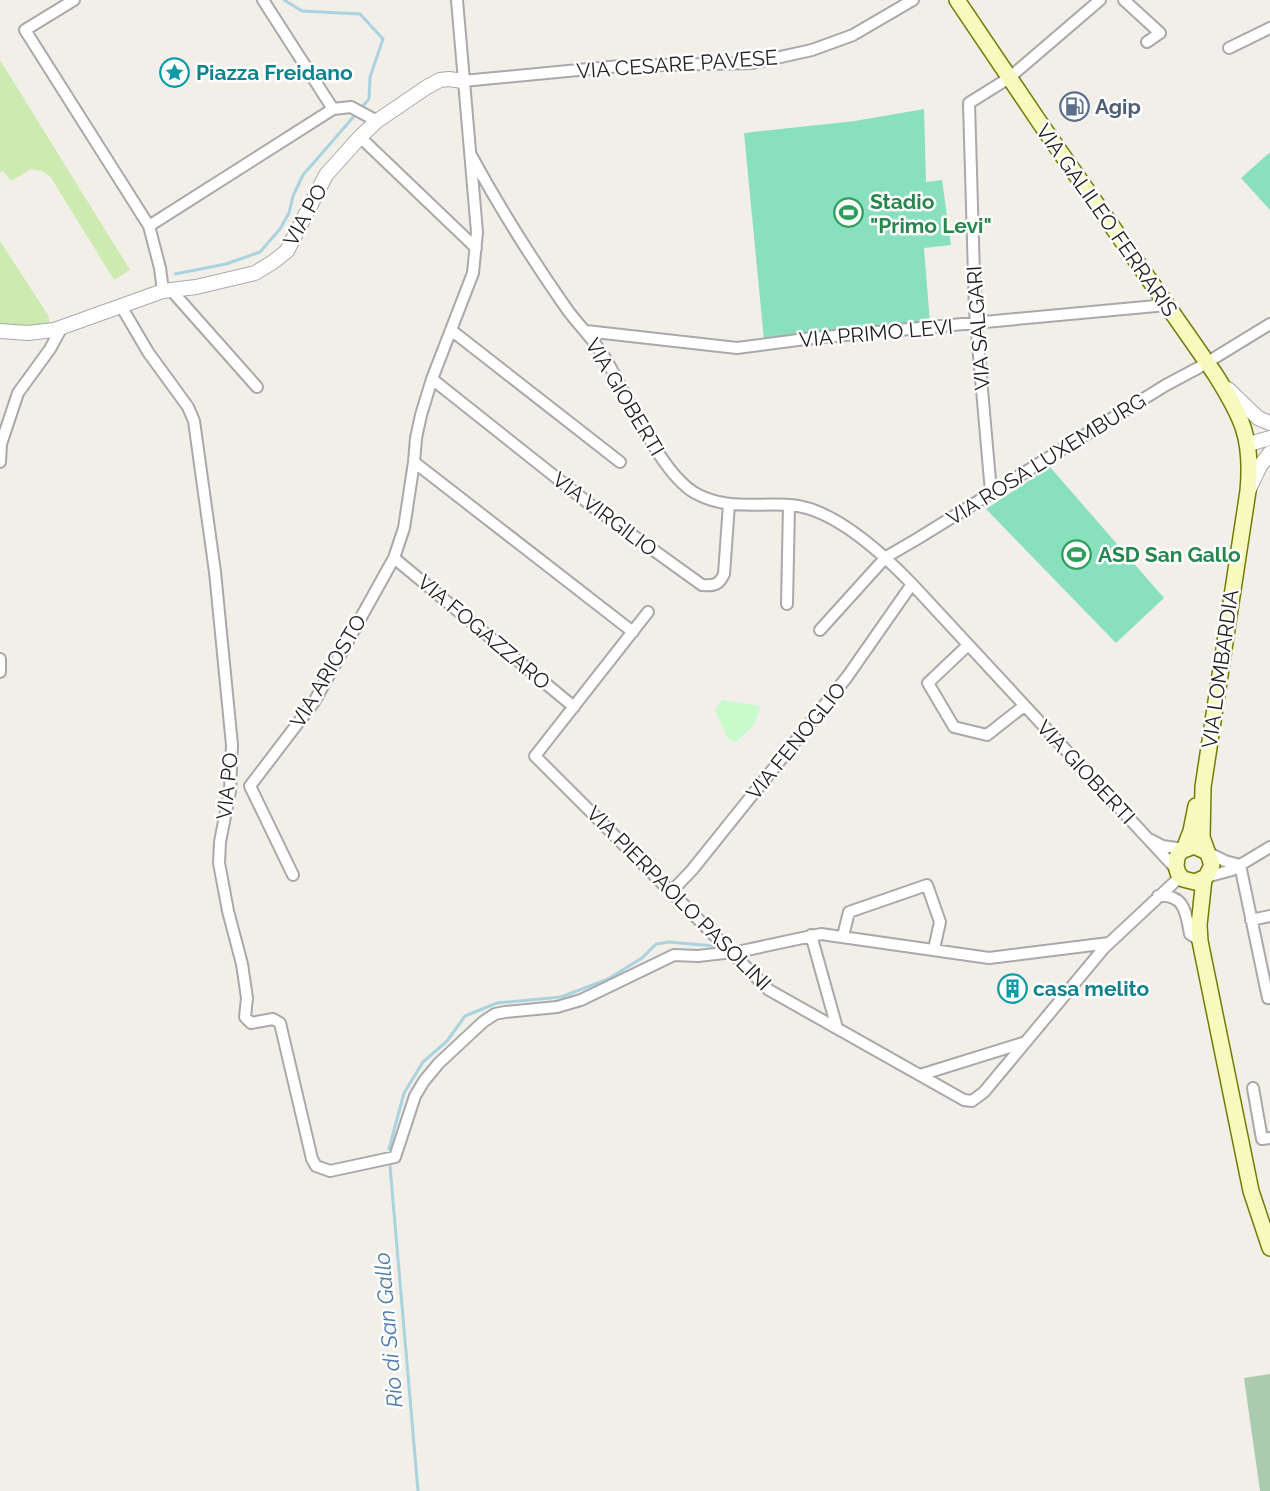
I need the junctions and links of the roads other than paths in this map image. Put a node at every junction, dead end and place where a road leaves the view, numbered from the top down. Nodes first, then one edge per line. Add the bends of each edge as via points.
1 (74, 0) edge
2 (263, 0) edge
3 (457, 0) edge
4 (914, 0) edge
5 (957, 0) edge
6 (1100, 0) edge
7 (1124, 0) edge
8 (1270, 28) edge
9 (1147, 42) dead end
10 (1229, 48) dead end
11 (1009, 78) junction
12 (463, 81) junction
13 (333, 110) junction
14 (378, 121) junction
15 (360, 137) junction
16 (471, 154) junction
17 (149, 226) junction
18 (476, 248) junction
19 (167, 290) junction
20 (1167, 305) junction
21 (121, 306) junction
22 (976, 323) junction
23 (1270, 324) edge
24 (62, 327) junction
25 (452, 330) junction
26 (0, 331) edge
27 (586, 331) junction
28 (1211, 368) junction
29 (432, 379) junction
30 (257, 387) dead end
31 (1270, 423) edge
32 (1270, 438) edge
33 (1249, 444) junction
34 (1270, 453) edge
35 (0, 462) edge
36 (414, 462) junction
37 (620, 462) dead end
38 (1248, 490) junction
39 (992, 492) junction
40 (729, 504) junction
41 (789, 506) junction
42 (886, 557) junction
43 (394, 558) junction
44 (912, 584) junction
45 (787, 604) dead end
46 (648, 612) dead end
47 (820, 630) dead end
48 (633, 632) junction
49 (968, 645) junction
50 (0, 659) edge
51 (0, 672) edge
52 (1024, 706) junction
53 (574, 707) junction
54 (1203, 787) junction
55 (1148, 838) junction
56 (1270, 847) edge
57 (1184, 849) junction
58 (1207, 852) junction
59 (1240, 865) junction
60 (292, 875) dead end
61 (1181, 876) junction
62 (1205, 878) junction
63 (671, 892) junction
64 (1158, 896) junction
65 (1270, 916) edge
66 (1251, 920) junction
67 (1199, 926) junction
68 (811, 935) junction
69 (843, 936) junction
70 (1200, 941) junction
71 (1109, 943) junction
72 (934, 949) junction
73 (731, 951) junction
74 (1270, 998) edge
75 (837, 1028) junction
76 (1026, 1041) junction
77 (920, 1076) junction
78 (1253, 1088) dead end
79 (1270, 1138) edge
80 (1270, 1248) edge

1 - 17 street via 25,30
2 - 13 street
3 - 12 street
4 - 12 street, VIA CESARE PAVESE via 853,35 812,50 753,63 620,66
5 - 11 main road, VIA GALILEO FERRARIS
6 - 11 street
7 - 9 street via 1160,33
8 - 10 street
11 - 20 main road, VIA GALILEO FERRARIS
11 - 22 street, VIA SALGARI via 969,103
12 - 14 street, VIA PO via 440,81
12 - 16 street
13 - 14 street via 340,107 359,111
13 - 17 street
14 - 15 street, VIA PO
15 - 18 street
15 - 19 street, VIA PO via 326,176 287,251 255,273
16 - 18 street
16 - 27 street, VIA GIOBERTI via 498,206 574,320
17 - 19 street
18 - 25 street via 473,273
19 - 21 street, VIA PO
19 - 30 street
20 - 22 street, VIA PRIMO LEVI
20 - 28 main road, VIA GALILEO FERRARIS
21 - 24 street, VIA PO
21 - 73 street, VIA PO via 194,421 232,745 230,791 219,862 225,899 242,964 247,998 245,1017 251,1023 273,1018 280,1023 316,1166 330,1171 395,1156 424,1081 495,1014 557,1007 581,1000 674,956
22 - 27 street, VIA PRIMO LEVI via 737,348
22 - 39 street, VIA SALGARI
23 - 28 street, VIA ROSA LUXEMBURG
24 - 26 street, VIA PO via 28,333
24 - 35 street via 18,393 1,444
25 - 29 street
25 - 37 street
27 - 40 street, VIA GIOBERTI via 669,470 694,492
28 - 31 street via 1248,410
28 - 33 main road, VIA GALILEO FERRARIS via 1236,409
28 - 39 street, VIA ROSA LUXEMBURG via 1166,385
29 - 36 street via 416,438
29 - 40 street, VIA VIRGILIO via 592,506 702,585 714,586 724,574
32 - 33 street
33 - 38 main road, VIA LOMBARDIA
34 - 38 street
36 - 43 street via 405,528
36 - 48 street
38 - 54 main road, VIA LOMBARDIA
39 - 42 street, VIA ROSA LUXEMBURG
40 - 41 street, VIA GIOBERTI
41 - 42 street, VIA GIOBERTI via 819,512
41 - 45 street
42 - 44 street, VIA GIOBERTI
42 - 47 street
43 - 53 street, VIA FOGAZZARO
43 - 60 street, VIA ARIOSTO via 315,702 250,786
44 - 49 street, VIA GIOBERTI
44 - 63 street, VIA FENOGLIO via 847,677
46 - 48 street, VIA PIERPAOLO PASOLINI
48 - 53 street, VIA PIERPAOLO PASOLINI
49 - 52 street, VIA GIOBERTI
49 - 52 street, VIA GIOBERTI via 928,683 954,727 987,735
50 - 51 street
52 - 55 street, VIA GIOBERTI
53 - 63 street, VIA PIERPAOLO PASOLINI via 535,756
54 - 57 main road, VIA LOMBARDIA
54 - 58 main road, VIA LOMBARDIA via 1202,837
55 - 57 street via 1162,846
55 - 61 street, VIA GIOBERTI
56 - 59 street
57 - 58 main road via 1197,846
57 - 61 main road via 1177,857
58 - 59 street
58 - 62 main road via 1212,865
59 - 62 street
59 - 66 street
61 - 62 main road via 1195,882
61 - 64 street
61 - 67 main road via 1193,898 1194,918
62 - 67 main road
63 - 73 street, VIA PIERPAOLO PASOLINI
64 - 70 street via 1181,902 1190,934
64 - 71 street
65 - 66 street
66 - 74 street
67 - 70 main road
68 - 69 street
68 - 73 street
68 - 75 street
69 - 72 street
69 - 72 street via 849,912 927,885 940,922
70 - 80 main road via 1251,1191
71 - 72 street via 989,958
71 - 76 street
73 - 75 street, VIA PIERPAOLO PASOLINI via 769,990
75 - 77 street, VIA PIERPAOLO PASOLINI
76 - 77 street
76 - 77 street, VIA PIERPAOLO PASOLINI via 972,1101
78 - 79 street via 1262,1139

